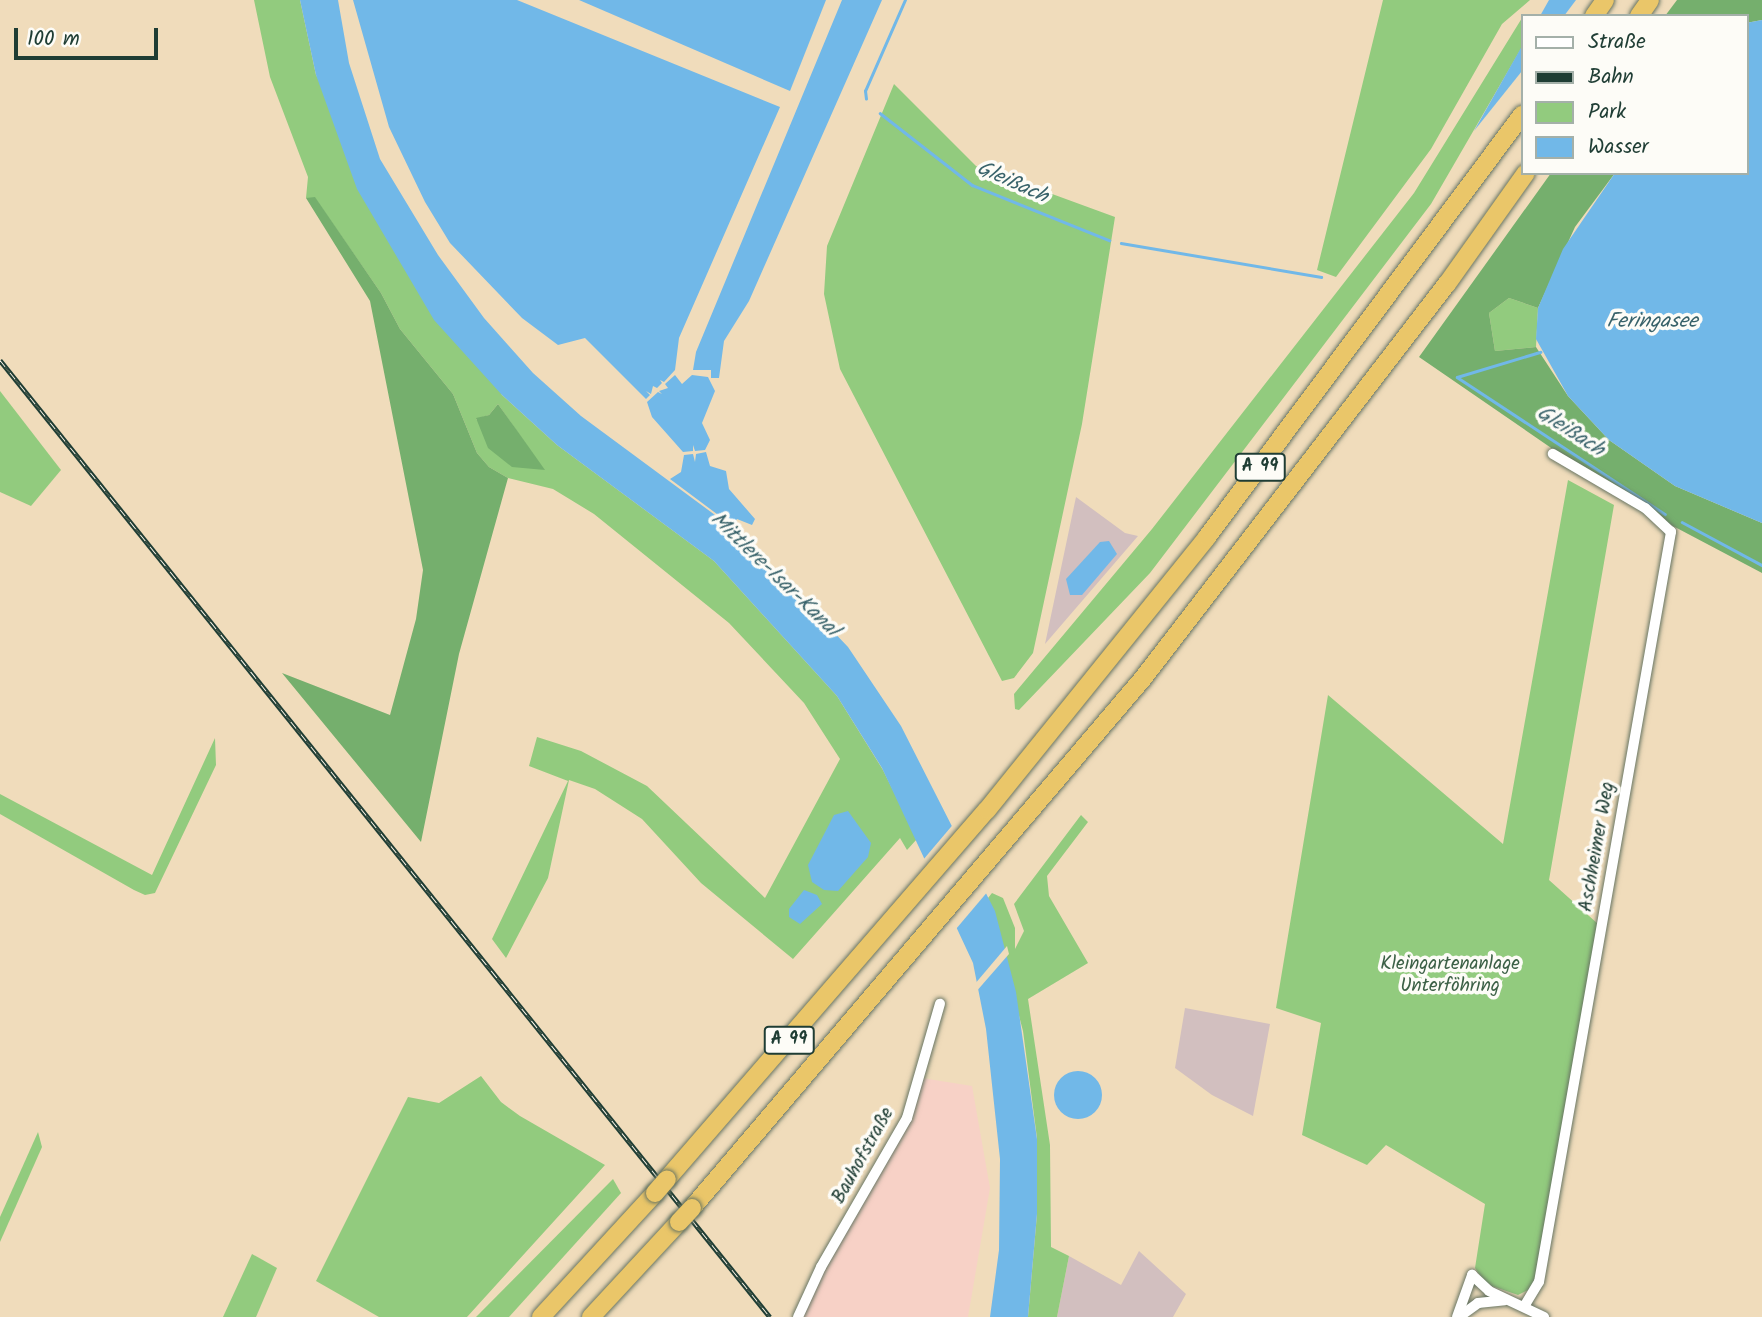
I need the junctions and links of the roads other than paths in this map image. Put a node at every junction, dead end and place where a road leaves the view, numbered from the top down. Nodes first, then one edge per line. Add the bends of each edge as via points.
1 (1520, 118) edge
2 (1525, 175) edge
3 (1552, 454) dead end
4 (940, 1004) dead end
5 (1505, 1300) junction
6 (1525, 1305) junction
7 (541, 1317) edge
8 (592, 1317) edge
9 (798, 1317) edge
10 (1458, 1317) edge
11 (1544, 1317) edge

1 - 7 highway, A 99 via 1207,537 987,810 661,1186
2 - 8 highway, A 99, bridge via 1447,284 1144,677 926,938
3 - 6 street, Aschheimer Weg via 1645,508 1671,532 1539,1282
4 - 9 street, Bauhofstraße via 907,1118 821,1267
5 - 6 street
5 - 10 street via 1478,1303
5 - 10 street via 1472,1275
6 - 11 street

